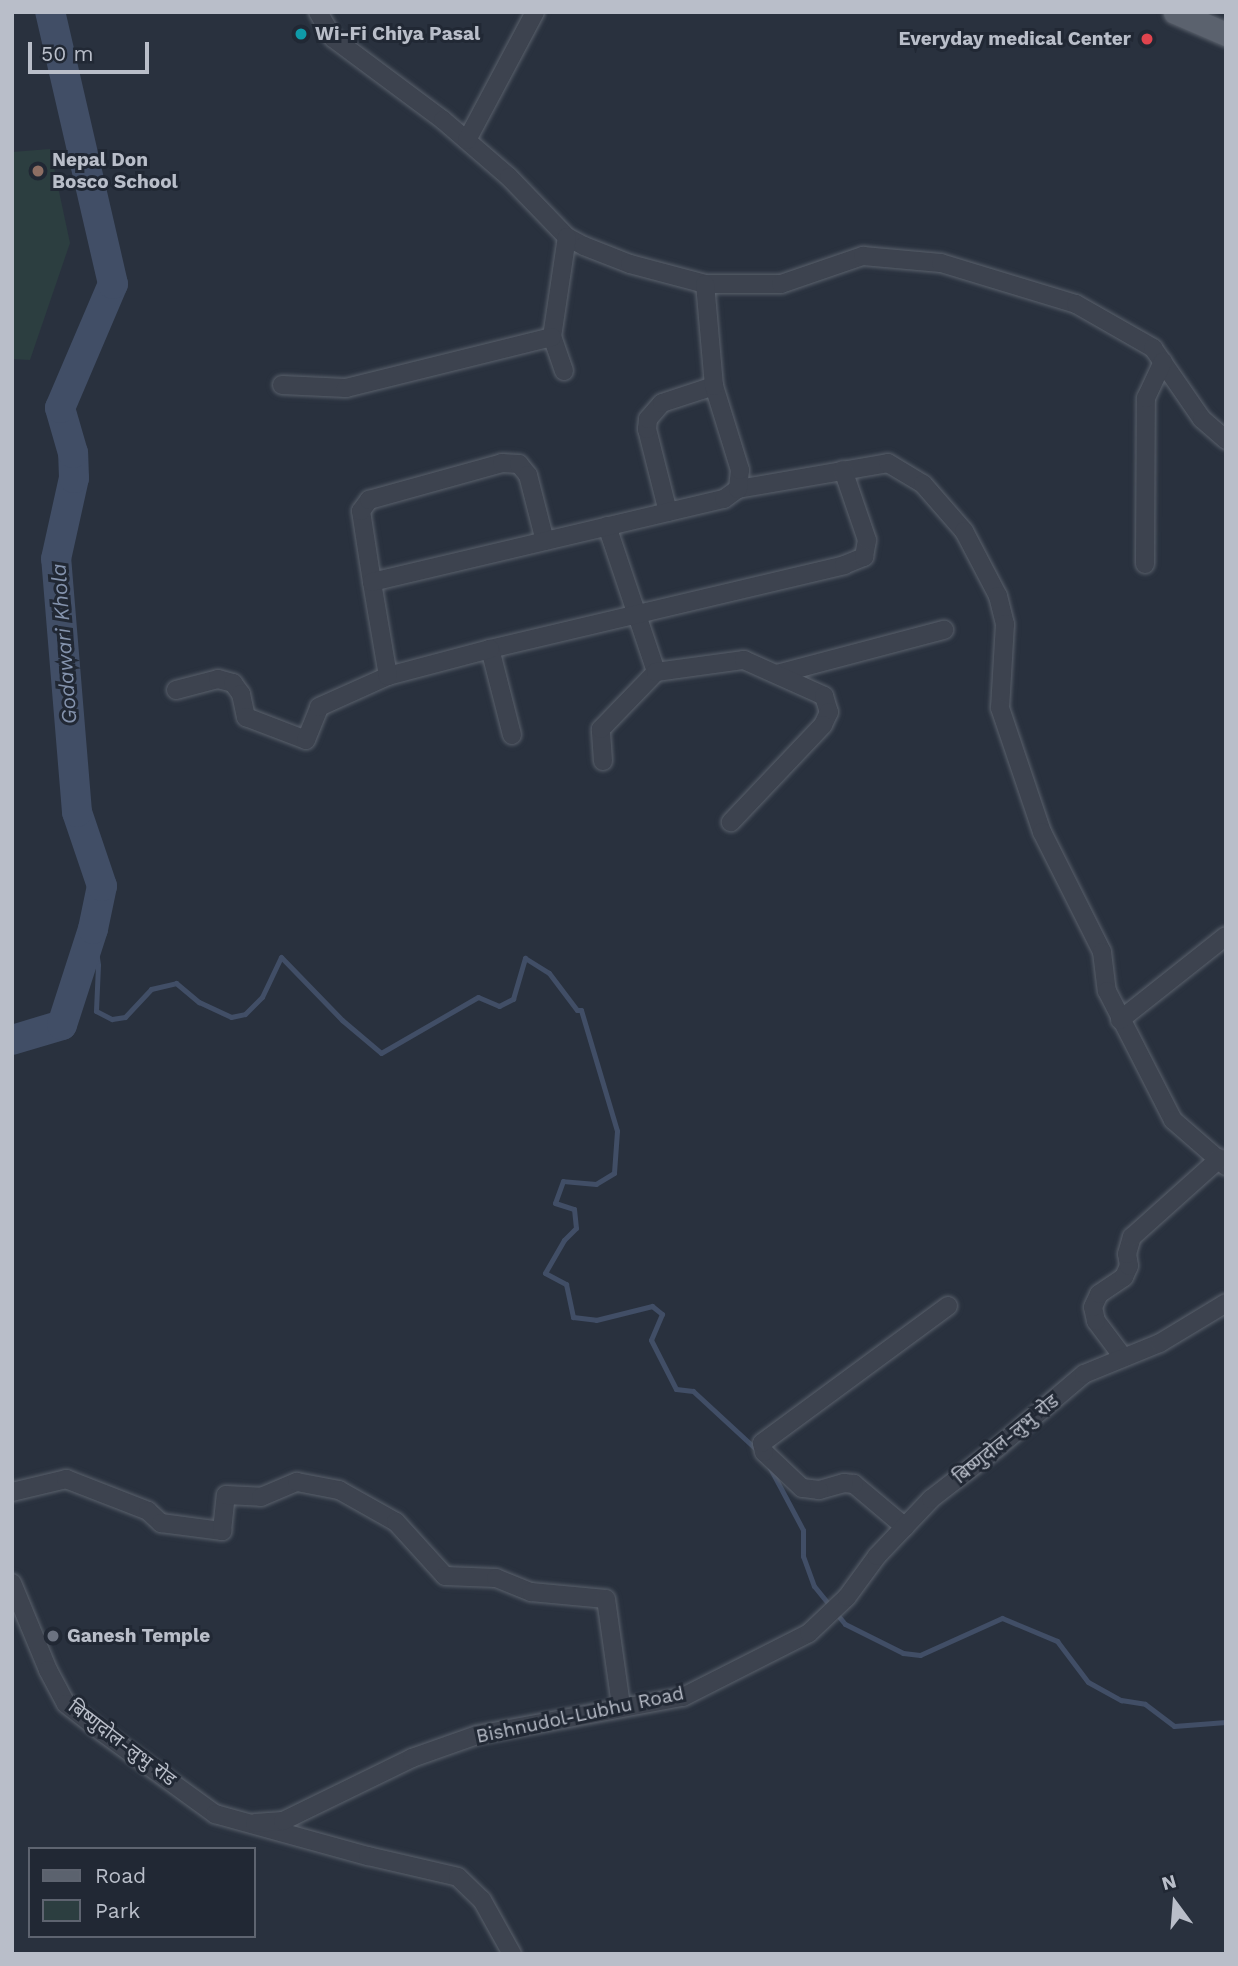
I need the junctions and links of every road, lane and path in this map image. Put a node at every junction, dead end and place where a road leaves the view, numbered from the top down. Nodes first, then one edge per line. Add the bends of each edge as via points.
1 (318, 12) edge
2 (535, 12) edge
3 (1175, 12) edge
4 (1226, 34) edge
5 (467, 140) junction
6 (567, 237) junction
7 (705, 284) junction
8 (552, 337) junction
9 (1163, 362) junction
10 (564, 371) dead end
11 (282, 385) dead end
12 (714, 386) junction
13 (1226, 440) edge
14 (843, 470) junction
15 (738, 489) junction
16 (668, 512) junction
17 (607, 526) junction
18 (545, 541) junction
19 (1145, 564) dead end
20 (372, 582) junction
21 (637, 614) junction
22 (944, 630) dead end
23 (490, 649) junction
24 (656, 672) junction
25 (777, 674) junction
26 (388, 676) junction
27 (176, 690) dead end
28 (512, 735) dead end
29 (603, 761) dead end
30 (731, 821) dead end
31 (1226, 936) edge
32 (1120, 1020) junction
33 (1223, 1162) edge
34 (1226, 1303) edge
35 (948, 1306) dead end
36 (1123, 1357) junction
37 (12, 1492) edge
38 (905, 1527) junction
39 (12, 1583) edge
40 (821, 1621) joint
41 (621, 1706) junction
42 (256, 1823) junction
43 (512, 1954) edge

1 - 5 street via 333,38
2 - 5 street
3 - 4 main road
5 - 6 street
6 - 7 street via 630,264
6 - 8 street
7 - 9 street via 781,284 863,256 941,263 1076,304 1153,348
7 - 12 street
8 - 10 street
8 - 11 street via 346,388
9 - 13 street via 1202,419
9 - 19 street via 1146,398
12 - 15 street via 740,470
12 - 16 street via 662,403 648,419
14 - 15 street
14 - 21 street via 867,540 864,557
14 - 32 street via 888,463 923,484 964,531 998,596 1004,624 1000,708 1042,832 1102,952 1107,991
15 - 16 street via 724,499
16 - 17 street
17 - 18 street
17 - 21 street
18 - 20 street
18 - 20 street via 528,475 519,464 502,463 369,500 361,510
20 - 26 street
21 - 23 street
21 - 24 street
22 - 25 street
23 - 26 street
23 - 28 street
24 - 25 street via 744,660
24 - 29 street via 601,729
25 - 30 street via 824,696 829,712 823,725
26 - 27 street via 320,707 306,740 246,717 241,694 233,683 219,679
31 - 32 street
32 - 33 street via 1173,1120
33 - 36 street via 1132,1237 1124,1277 1099,1294 1093,1307 1096,1321
34 - 36 street, बिष्णुदोल-लुभु रोड via 1160,1343
35 - 38 street via 762,1443 765,1452 802,1488 854,1484
36 - 38 street, बिष्णुदोल-लुभु रोड via 1084,1374 931,1499
37 - 41 street via 66,1479 148,1511 161,1523 222,1531 226,1495 261,1497 297,1482 339,1490 396,1522 444,1576 496,1578 531,1592 606,1600
38 - 40 street, बिष्णुदोल-लुभु रोड
39 - 42 street, बिष्णुदोल-लुभु रोड via 66,1704 215,1814
40 - 41 street, Bishnudol-Lubhu Road via 809,1633 684,1697
41 - 42 street, Bishnudol-Lubhu Road via 477,1734 412,1758 283,1822
42 - 43 street, बिष्णुदोल-लुभु रोड via 369,1857 458,1877 482,1900

